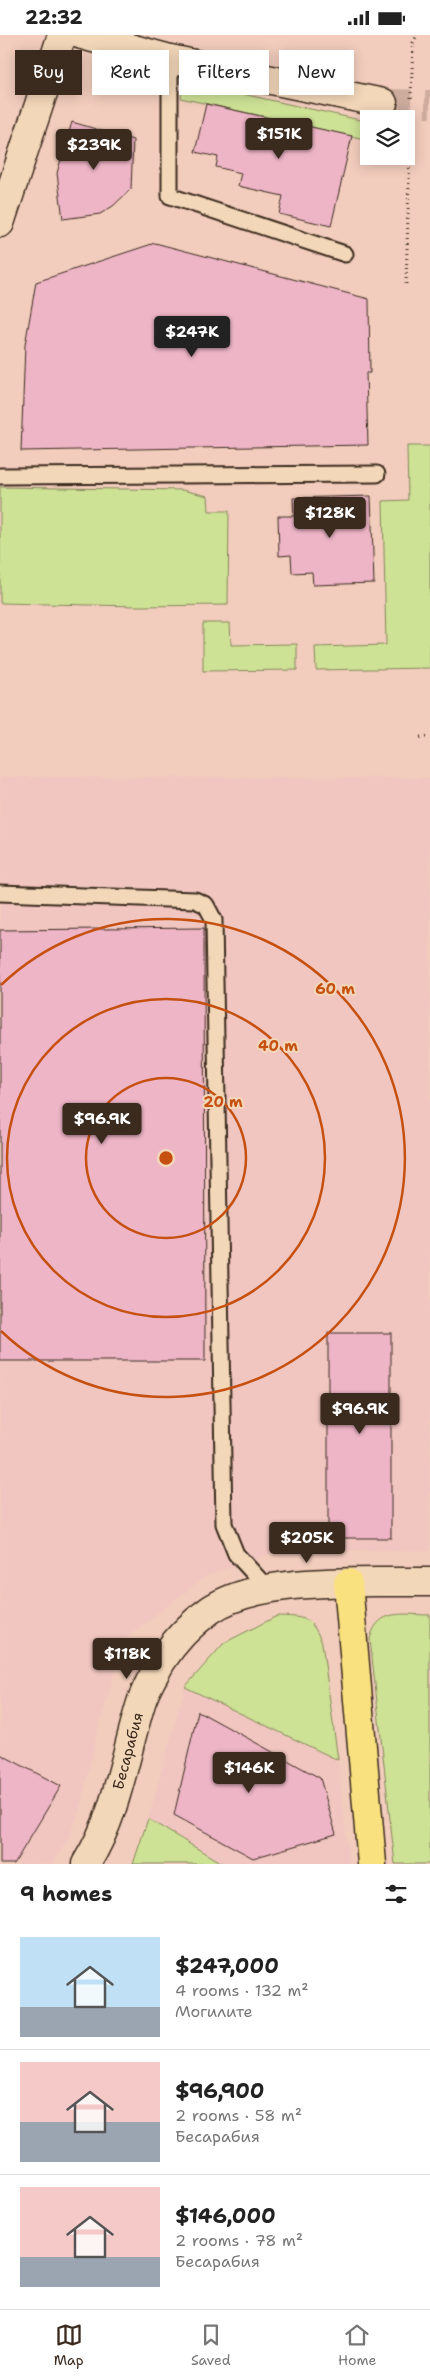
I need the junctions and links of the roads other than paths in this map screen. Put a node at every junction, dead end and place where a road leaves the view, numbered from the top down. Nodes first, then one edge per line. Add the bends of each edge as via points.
1 (62, 35) edge
2 (82, 35) edge
3 (170, 59) junction
4 (384, 103) tunnel mouth
5 (0, 223) edge
6 (345, 254) dead end
7 (377, 473) dead end
8 (0, 475) edge
9 (0, 893) edge
10 (430, 1582) edge
11 (348, 1583) junction
12 (268, 1589) junction
13 (86, 1864) edge
14 (372, 1864) edge

1 - 5 street
2 - 3 street
3 - 4 street
3 - 6 lane via 170,196
7 - 8 lane
9 - 12 lane via 195,900 206,905 214,920 224,1524 236,1554
10 - 11 street, Бесарабия
11 - 12 street, Бесарабия
11 - 14 main road
12 - 13 street, Бесарабия via 211,1609 169,1650 141,1700 111,1813

